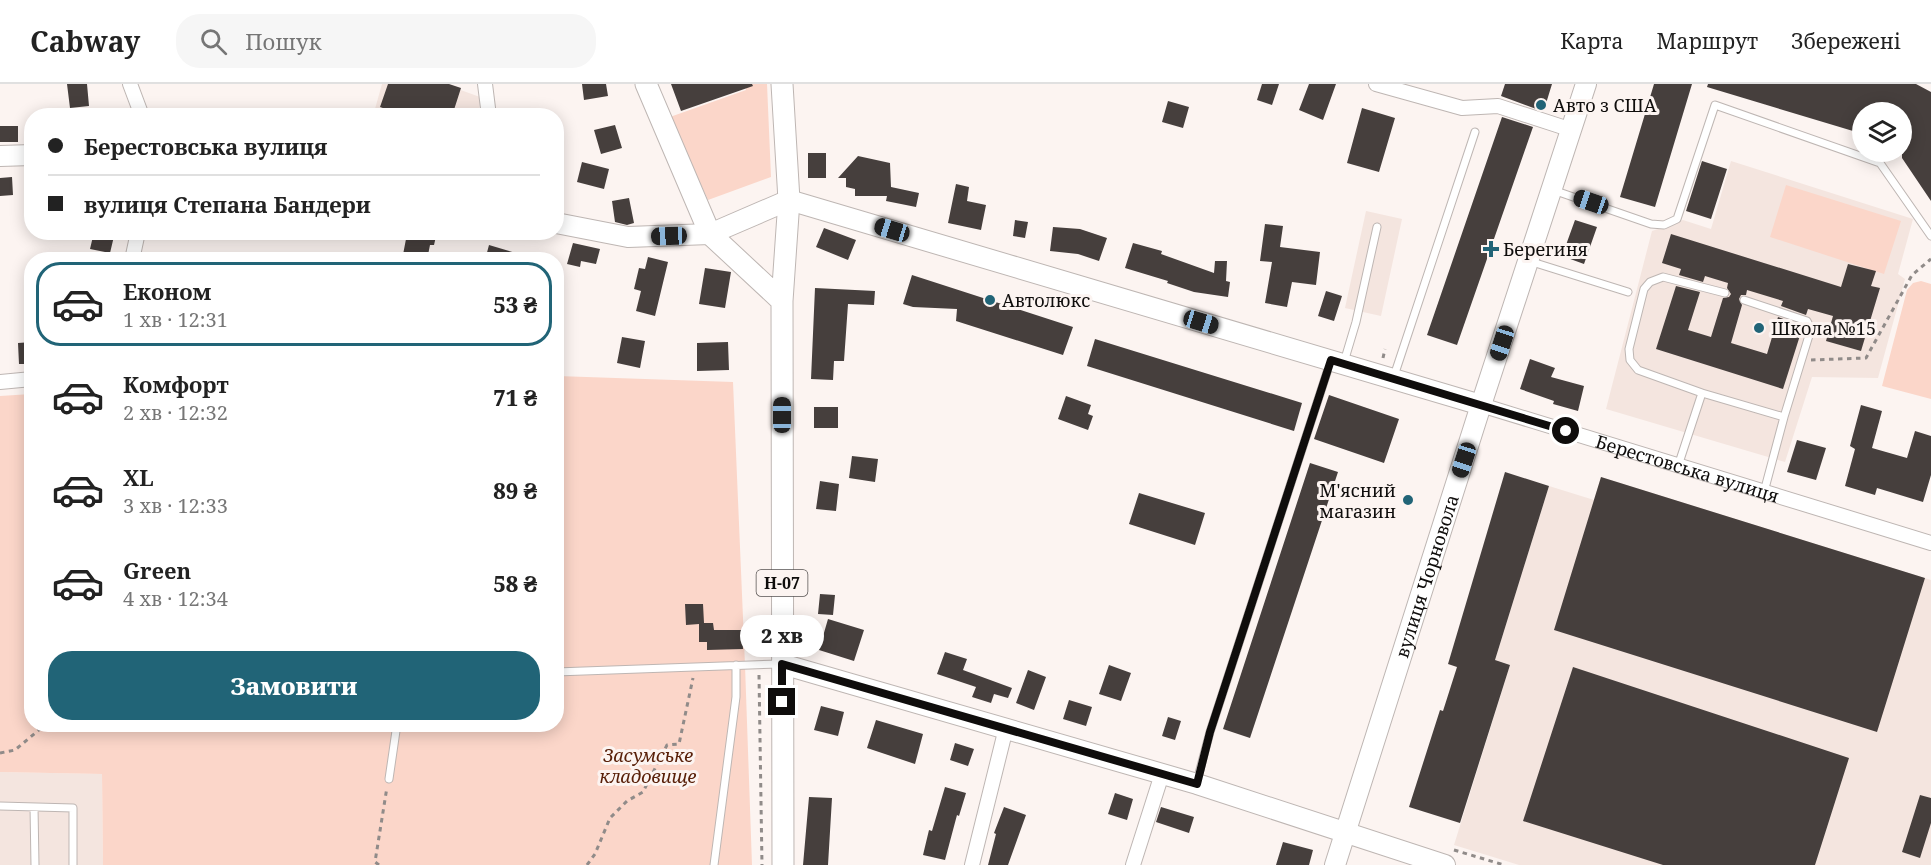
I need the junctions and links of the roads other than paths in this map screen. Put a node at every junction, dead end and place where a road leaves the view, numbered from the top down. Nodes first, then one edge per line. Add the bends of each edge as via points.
1 (130, 84) edge
2 (485, 84) edge
3 (646, 84) edge
4 (782, 84) edge
5 (1376, 84) edge
6 (1586, 84) edge
7 (139, 108) edge
8 (488, 108) edge
9 (1572, 130) junction
10 (1475, 132) dead end
11 (24, 155) edge
12 (0, 156) edge
13 (1553, 190) junction
14 (789, 200) junction
15 (564, 225) edge
16 (1377, 227) dead end
17 (710, 234) junction
18 (1931, 236) edge
19 (1529, 261) junction
20 (1628, 292) dead end
21 (1725, 293) dead end
22 (1744, 300) dead end
23 (782, 302) junction
24 (1337, 362) junction
25 (1393, 379) junction
26 (24, 380) edge
27 (0, 382) edge
28 (1702, 393) junction
29 (1482, 405) junction
30 (1784, 417) junction
31 (1678, 466) junction
32 (1764, 492) junction
33 (1931, 543) edge
34 (782, 664) junction
35 (736, 665) junction
36 (564, 672) edge
37 (1006, 728) junction
38 (396, 732) edge
39 (1162, 774) junction
40 (388, 780) road end
41 (1197, 784) junction
42 (0, 806) edge
43 (34, 807) junction
44 (1346, 833) junction
45 (35, 865) edge
46 (73, 865) edge
47 (714, 865) edge
48 (783, 865) edge
49 (972, 865) edge
50 (1133, 865) edge
51 (1335, 865) edge
52 (1446, 865) edge

1 - 7 street
2 - 8 street
3 - 17 main road
4 - 14 main road, Н-07
5 - 9 street via 1462,108 1498,106
6 - 9 street, вулиця Чорновола
9 - 13 street, вулиця Чорновола
10 - 25 lane
11 - 12 street
13 - 18 lane via 1651,224 1664,225 1677,219 1715,105 1880,163
13 - 19 street, вулиця Чорновола
14 - 17 street
14 - 23 main road, Н-07
14 - 24 street, Берестовська вулиця
15 - 17 street via 628,237
16 - 24 lane via 1356,322
17 - 23 main road
19 - 20 lane
19 - 29 street, вулиця Чорновола
21 - 28 lane via 1663,277 1650,282 1644,289 1629,349 1630,360 1638,370
22 - 30 lane via 1807,321 1811,329
23 - 34 main road, Н-07
24 - 25 street, Берестовська вулиця
24 - 41 lane via 1210,732
25 - 29 street, Берестовська вулиця
26 - 27 street
28 - 30 lane
28 - 31 lane
29 - 31 street, Берестовська вулиця
29 - 44 street, вулиця Чорновола
30 - 32 lane
31 - 32 street, Берестовська вулиця
32 - 33 street, Берестовська вулиця
34 - 35 lane
34 - 37 street
34 - 48 main road, Н-07
35 - 36 lane
35 - 47 lane via 736,697
37 - 39 street
37 - 49 street
38 - 40 lane
39 - 41 street
39 - 50 street
41 - 44 street
42 - 43 lane
43 - 45 lane
43 - 46 lane via 73,808
44 - 51 street, вулиця Чорновола
44 - 52 street

